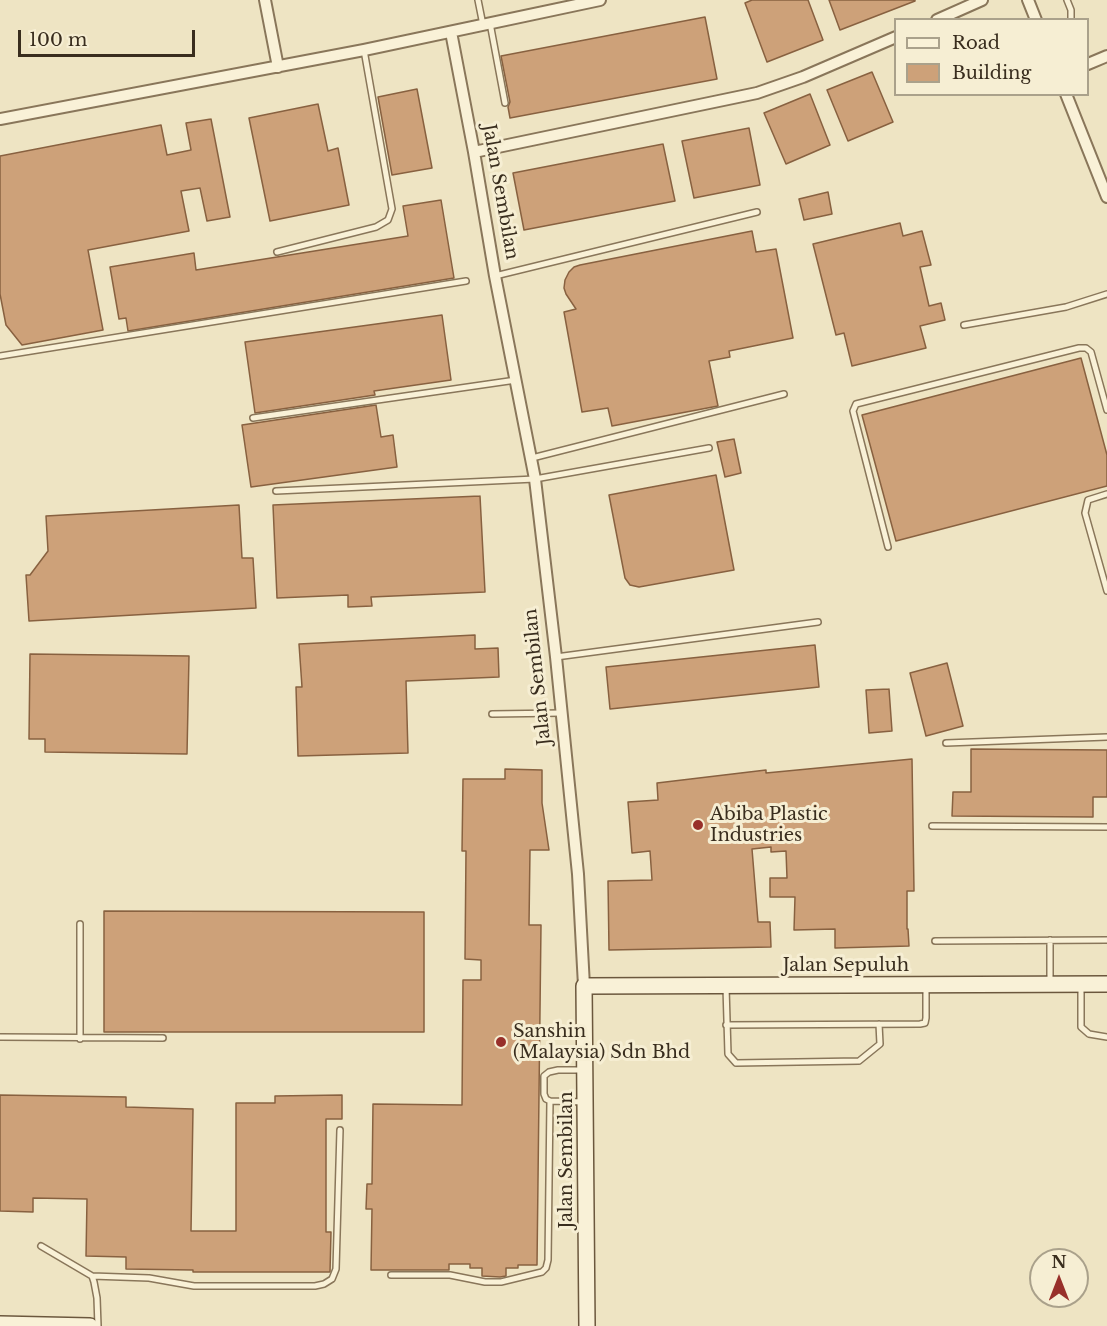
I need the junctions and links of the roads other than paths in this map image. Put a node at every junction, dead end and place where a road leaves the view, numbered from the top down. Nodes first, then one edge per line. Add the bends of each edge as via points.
1 (265, 0) edge
2 (478, 0) edge
3 (600, 0) edge
4 (982, 0) edge
5 (1028, 0) edge
6 (1067, 0) edge
7 (942, 18) edge
8 (1035, 18) edge
9 (1071, 18) edge
10 (487, 24) junction
11 (451, 32) junction
12 (894, 38) edge
13 (364, 50) junction
14 (1107, 56) edge
15 (1089, 64) edge
16 (278, 67) junction
17 (1067, 96) edge
18 (505, 103) dead end
19 (0, 119) edge
20 (474, 152) junction
21 (1107, 197) edge
22 (757, 212) dead end
23 (277, 252) dead end
24 (495, 276) junction
25 (465, 281) dead end
26 (1107, 294) edge
27 (964, 326) dead end
28 (0, 356) edge
29 (516, 380) junction
30 (784, 394) dead end
31 (1107, 410) edge
32 (253, 418) dead end
33 (709, 448) dead end
34 (532, 458) junction
35 (535, 479) junction
36 (276, 491) dead end
37 (1107, 494) edge
38 (888, 547) dead end
39 (1107, 591) edge
40 (818, 622) dead end
41 (556, 657) junction
42 (562, 713) junction
43 (492, 714) dead end
44 (1107, 737) edge
45 (946, 743) dead end
46 (932, 826) dead end
47 (1107, 827) edge
48 (80, 924) dead end
49 (1050, 940) junction
50 (1107, 940) edge
51 (934, 941) dead end
52 (1050, 984) junction
53 (1081, 984) junction
54 (1107, 984) edge
55 (926, 985) junction
56 (584, 986) junction
57 (726, 986) junction
58 (879, 1024) junction
59 (726, 1025) junction
60 (0, 1037) edge
61 (1107, 1037) edge
62 (163, 1038) dead end
63 (80, 1039) junction
64 (586, 1070) junction
65 (550, 1101) junction
66 (586, 1102) junction
67 (340, 1130) dead end
68 (41, 1246) dead end
69 (391, 1275) dead end
70 (92, 1276) junction
71 (0, 1324) edge
72 (90, 1326) edge
73 (98, 1326) edge
74 (586, 1326) edge

1 - 16 street
2 - 10 lane
3 - 10 street
4 - 7 street
5 - 8 street
6 - 9 lane
10 - 11 street
10 - 18 lane
11 - 13 street
11 - 20 street, Jalan Sembilan
12 - 20 street via 757,93
13 - 16 street
13 - 23 lane via 392,209 388,220 376,227
14 - 15 street
16 - 19 street
17 - 21 street
20 - 24 street, Jalan Sembilan
22 - 24 lane
24 - 29 street, Jalan Sembilan
25 - 28 lane
26 - 27 lane via 1066,307
29 - 32 lane
29 - 34 street, Jalan Sembilan
30 - 34 lane
31 - 38 lane via 1091,352 1086,348 856,404 853,411
33 - 35 lane
34 - 35 street, Jalan Sembilan
35 - 36 lane
35 - 41 street, Jalan Sembilan
37 - 39 lane via 1088,500 1084,513
40 - 41 lane
41 - 42 street, Jalan Sembilan
42 - 43 lane
42 - 56 street, Jalan Sembilan via 578,874
44 - 45 lane
46 - 47 lane
48 - 63 lane
49 - 50 lane
49 - 51 lane
49 - 52 lane
52 - 53 main road, Jalan Sepuluh
52 - 55 main road, Jalan Sepuluh
53 - 54 main road, Jalan Sepuluh
53 - 61 lane via 1081,1027 1089,1034
55 - 57 main road, Jalan Sepuluh
55 - 58 lane via 925,1023
56 - 57 main road, Jalan Sepuluh
56 - 64 main road, Jalan Sembilan
57 - 59 lane
58 - 59 lane
58 - 59 lane via 880,1044 859,1061 736,1063 728,1054
60 - 63 lane
62 - 63 lane
64 - 65 lane via 549,1072 544,1076 544,1094
64 - 66 main road, Jalan Sembilan
65 - 66 lane
65 - 69 lane via 546,1268 501,1282 450,1275
66 - 74 main road, Jalan Sembilan
67 - 70 lane via 336,1269 332,1279 324,1284 194,1286 149,1278
68 - 70 lane
70 - 73 lane
71 - 72 main road

